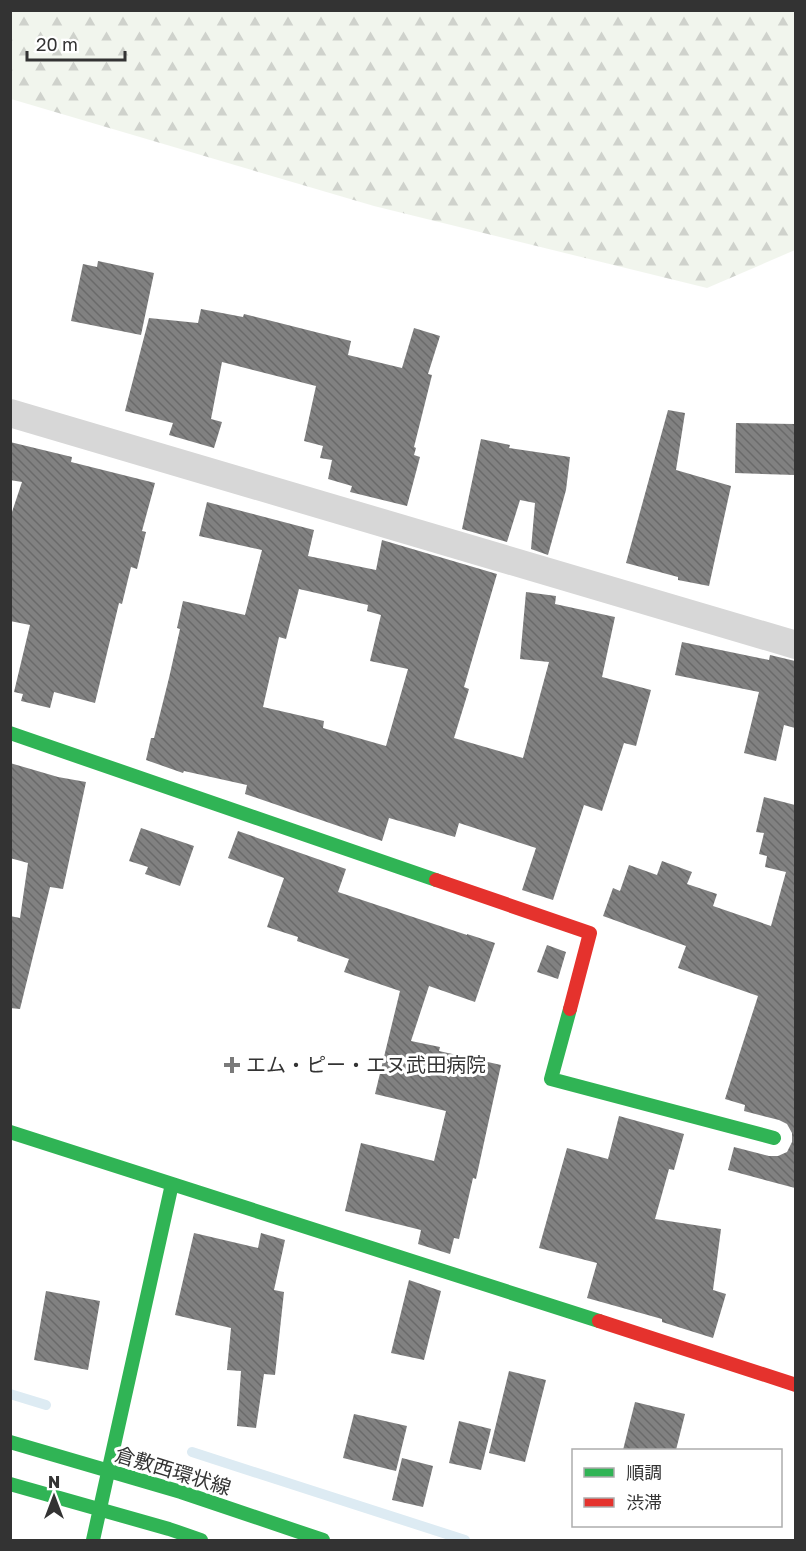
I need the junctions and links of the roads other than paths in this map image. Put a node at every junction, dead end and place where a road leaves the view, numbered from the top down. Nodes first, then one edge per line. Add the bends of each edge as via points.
1 (10, 413) edge
2 (795, 645) edge
3 (10, 733) edge
4 (10, 1132) edge
5 (774, 1138) dead end
6 (172, 1184) junction
7 (795, 1385) edge
8 (10, 1442) edge
9 (109, 1472) junction
10 (10, 1484) edge
11 (100, 1510) junction
12 (93, 1540) edge
13 (201, 1540) edge
14 (323, 1540) edge

1 - 2 street
3 - 5 street via 590,933 550,1079
4 - 6 street
6 - 7 street
6 - 9 street
8 - 9 street, 倉敷西環状線
9 - 11 street
9 - 14 street, 倉敷西環状線
10 - 11 street
11 - 12 street
11 - 13 street

